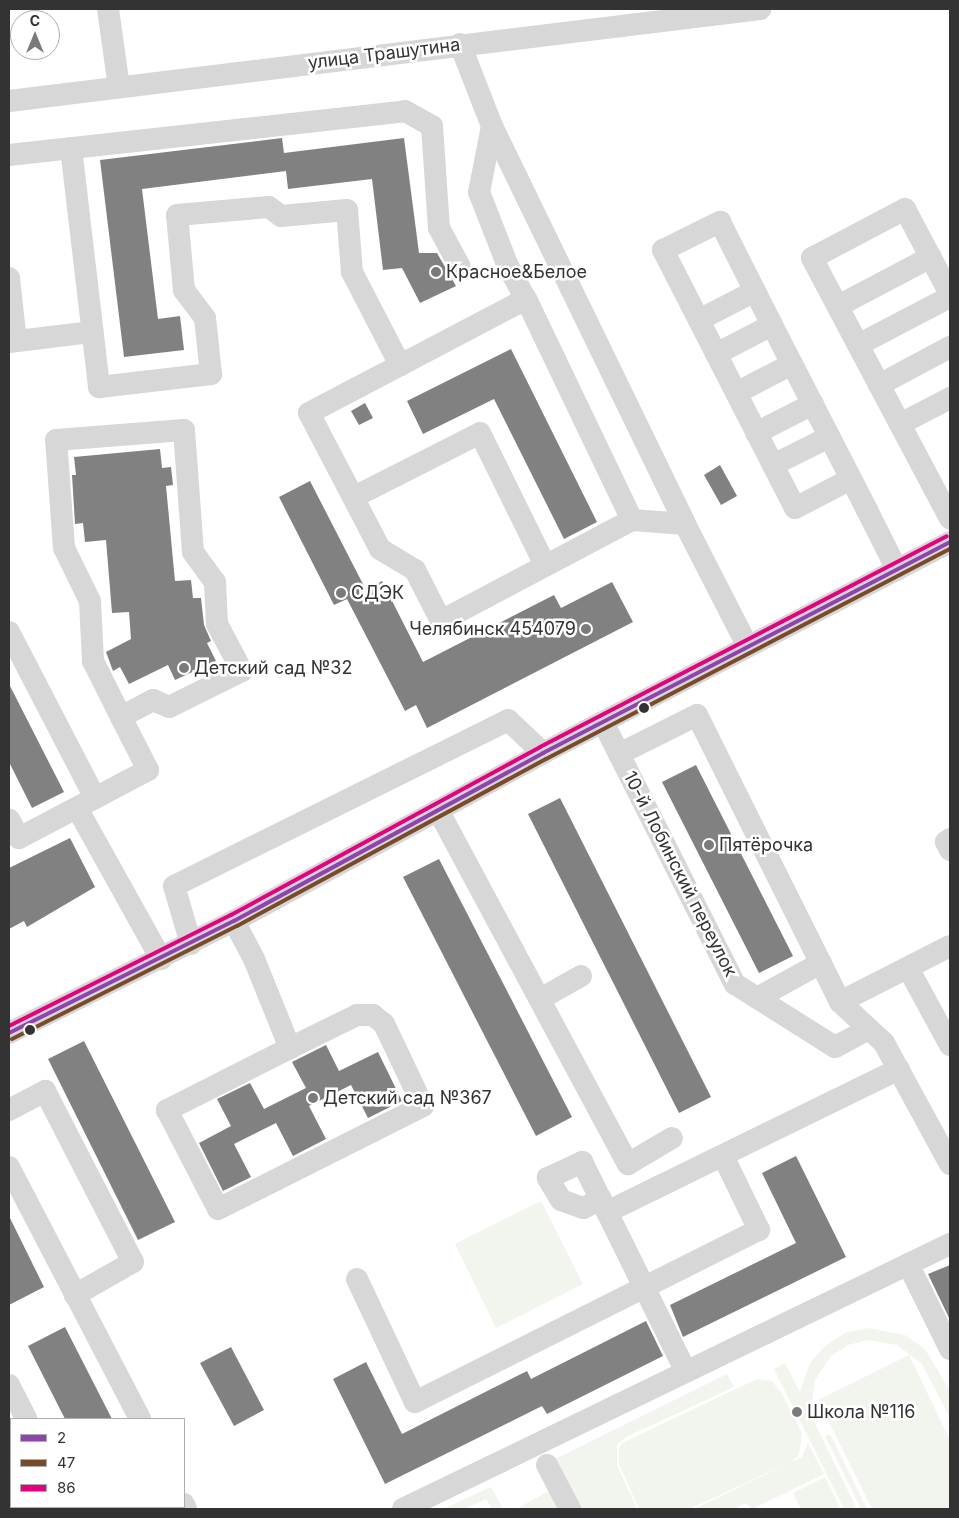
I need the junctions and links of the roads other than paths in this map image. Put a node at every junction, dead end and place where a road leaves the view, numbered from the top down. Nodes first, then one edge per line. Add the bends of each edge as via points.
1 (108, 9) edge
2 (760, 9) edge
3 (460, 44) junction
4 (118, 87) junction
5 (9, 101) edge
6 (492, 126) junction
7 (71, 148) junction
8 (9, 155) edge
9 (931, 257) junction
10 (460, 267) dead end
11 (9, 278) edge
12 (755, 291) junction
13 (950, 295) edge
14 (526, 299) junction
15 (838, 306) junction
16 (698, 320) junction
17 (772, 325) junction
18 (92, 332) junction
19 (12, 342) edge
20 (858, 345) junction
21 (950, 347) edge
22 (716, 354) junction
23 (792, 364) junction
24 (400, 365) junction
25 (879, 385) junction
26 (736, 393) junction
27 (950, 398) edge
28 (813, 404) junction
29 (900, 424) junction
30 (756, 433) junction
31 (829, 437) junction
32 (773, 465) junction
33 (851, 480) junction
34 (354, 497) junction
35 (950, 519) edge
36 (632, 520) junction
37 (684, 524) junction
38 (950, 542) edge
39 (545, 565) junction
40 (897, 570) junction
41 (9, 632) edge
42 (747, 645) junction
43 (121, 716) junction
44 (604, 724) junction
45 (543, 753) junction
46 (619, 754) junction
47 (86, 803) junction
48 (438, 810) junction
49 (12, 833) edge
50 (950, 839) edge
51 (950, 850) edge
52 (234, 922) junction
53 (191, 944) junction
54 (950, 946) edge
55 (161, 959) junction
56 (821, 963) junction
57 (908, 968) junction
58 (581, 976) dead end
59 (757, 998) junction
60 (540, 999) junction
61 (840, 1002) junction
62 (869, 1029) junction
63 (9, 1033) edge
64 (950, 1045) edge
65 (290, 1048) junction
66 (899, 1069) junction
67 (9, 1110) edge
68 (672, 1138) dead end
69 (723, 1156) junction
70 (950, 1164) edge
71 (9, 1167) edge
72 (950, 1244) edge
73 (908, 1264) junction
74 (357, 1279) dead end
75 (644, 1286) junction
76 (75, 1295) junction
77 (950, 1349) edge
78 (686, 1372) junction
79 (9, 1385) edge
80 (26, 1418) edge
81 (139, 1418) edge
82 (548, 1465) dead end
83 (403, 1509) edge
84 (570, 1509) edge

1 - 4 street
2 - 3 street, улица Трашутина
3 - 4 street, улица Трашутина
3 - 6 street
4 - 5 street, улица Трашутина
6 - 14 street via 479,192 507,264
6 - 37 street
7 - 8 street
7 - 10 street via 405,111 432,126 439,228
7 - 18 street
9 - 13 street
9 - 15 street
9 - 15 street via 905,209 812,258
11 - 19 street
12 - 16 street
12 - 16 street via 720,222 663,250
12 - 17 street
13 - 20 street
14 - 24 street
14 - 36 street
15 - 20 street
16 - 22 street
17 - 22 street
17 - 23 street
18 - 19 street
18 - 24 street via 99,387 211,374 205,318 184,290 177,215 270,207 281,216 347,210 352,272
20 - 25 street
21 - 25 street
22 - 26 street
23 - 26 street
23 - 28 street
24 - 34 street via 309,413
25 - 29 street
26 - 30 street
27 - 29 street
28 - 30 street
28 - 31 street
29 - 35 street
30 - 32 street
31 - 32 street
31 - 33 street
32 - 33 street via 795,508
33 - 40 street
34 - 39 street via 380,550 415,570 441,621
34 - 39 street via 480,433
36 - 37 street
36 - 39 street
37 - 42 street
38 - 40 street
40 - 42 street
41 - 47 street
42 - 44 street
43 - 43 street via 93,661 90,601 64,548 56,440 184,430 193,552 215,582 217,624 242,671 169,707 154,700
43 - 47 street via 148,770
44 - 45 street
44 - 46 street, 10-й Лобинский переулок
45 - 48 street
45 - 53 street via 508,720 174,886
46 - 56 street via 697,715
46 - 59 street, 10-й Лобинский переулок via 735,984
47 - 49 street
47 - 55 street
48 - 52 street
48 - 60 street
50 - 51 street via 946,842
52 - 53 street
52 - 65 street via 254,959
53 - 55 street
54 - 57 street
55 - 63 street
56 - 59 street
56 - 61 street
57 - 61 street
57 - 64 street
58 - 60 street
59 - 62 street, 10-й Лобинский переулок via 835,1047
60 - 68 street via 628,1164
61 - 62 street
62 - 66 street via 884,1043
65 - 65 street via 167,1110 218,1209 423,1106 384,1024 373,1015 357,1015
66 - 69 street
66 - 70 street
67 - 76 street via 46,1091 133,1262
69 - 75 street via 759,1230
69 - 75 street via 604,1206
71 - 76 street
72 - 73 street
73 - 77 street
73 - 78 street
74 - 75 street via 415,1402
75 - 78 street
76 - 81 street
78 - 83 street
79 - 80 street
82 - 84 street

